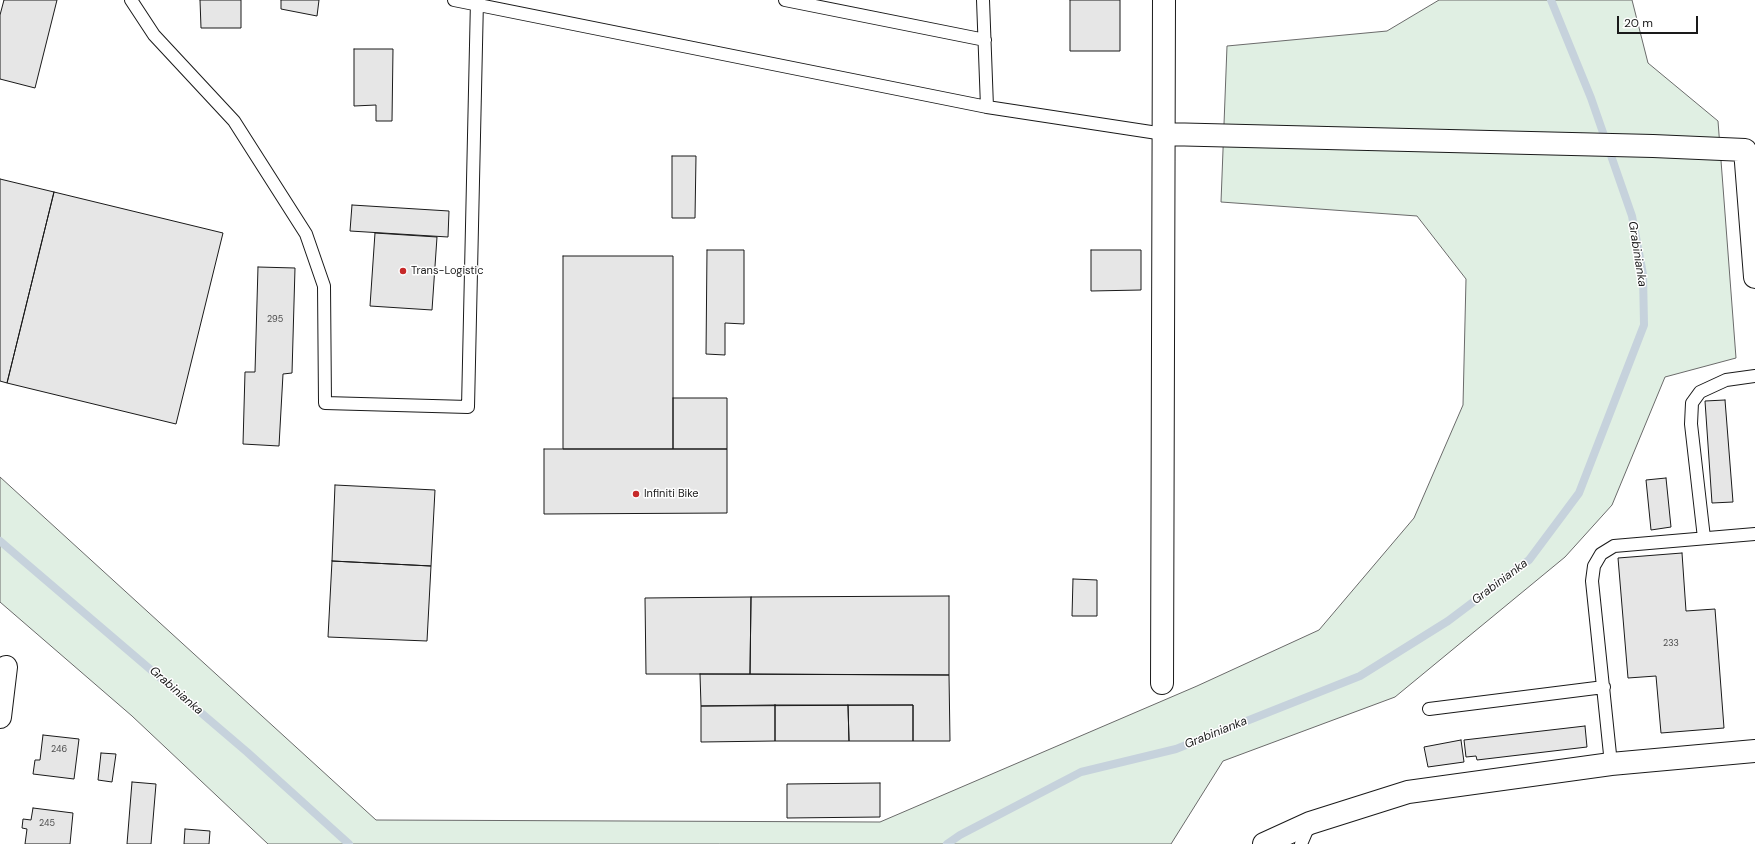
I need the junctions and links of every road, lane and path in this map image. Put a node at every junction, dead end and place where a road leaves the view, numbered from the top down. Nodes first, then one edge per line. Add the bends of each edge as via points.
1 (131, 0) edge
2 (454, 0) edge
3 (785, 0) edge
4 (983, 0) edge
5 (1164, 0) edge
6 (477, 3) edge
7 (985, 40) junction
8 (987, 107) junction
9 (1164, 134) junction
10 (1750, 150) edge
11 (1755, 277) edge
12 (1755, 376) edge
13 (1755, 534) edge
14 (1704, 538) junction
15 (6, 667) dead end
16 (1162, 683) dead end
17 (1604, 688) junction
18 (1429, 709) dead end
19 (0, 717) edge
20 (1755, 751) edge
21 (1611, 764) junction
22 (1310, 823) junction
23 (1264, 844) edge
24 (1301, 844) edge

1 - 6 lane via 154,35 234,122 306,234 324,286 325,404 468,407
2 - 6 lane
3 - 7 lane
4 - 7 lane
5 - 9 street
6 - 8 lane
7 - 8 lane
8 - 9 lane
9 - 10 street
9 - 16 street
10 - 11 street
12 - 14 lane via 1726,380 1700,392 1692,404 1691,424
13 - 14 lane
14 - 17 lane via 1614,546 1601,554 1594,566 1592,581
15 - 19 street
17 - 18 lane
17 - 21 lane
20 - 21 street
21 - 22 street via 1408,792
22 - 23 street
22 - 24 lane

